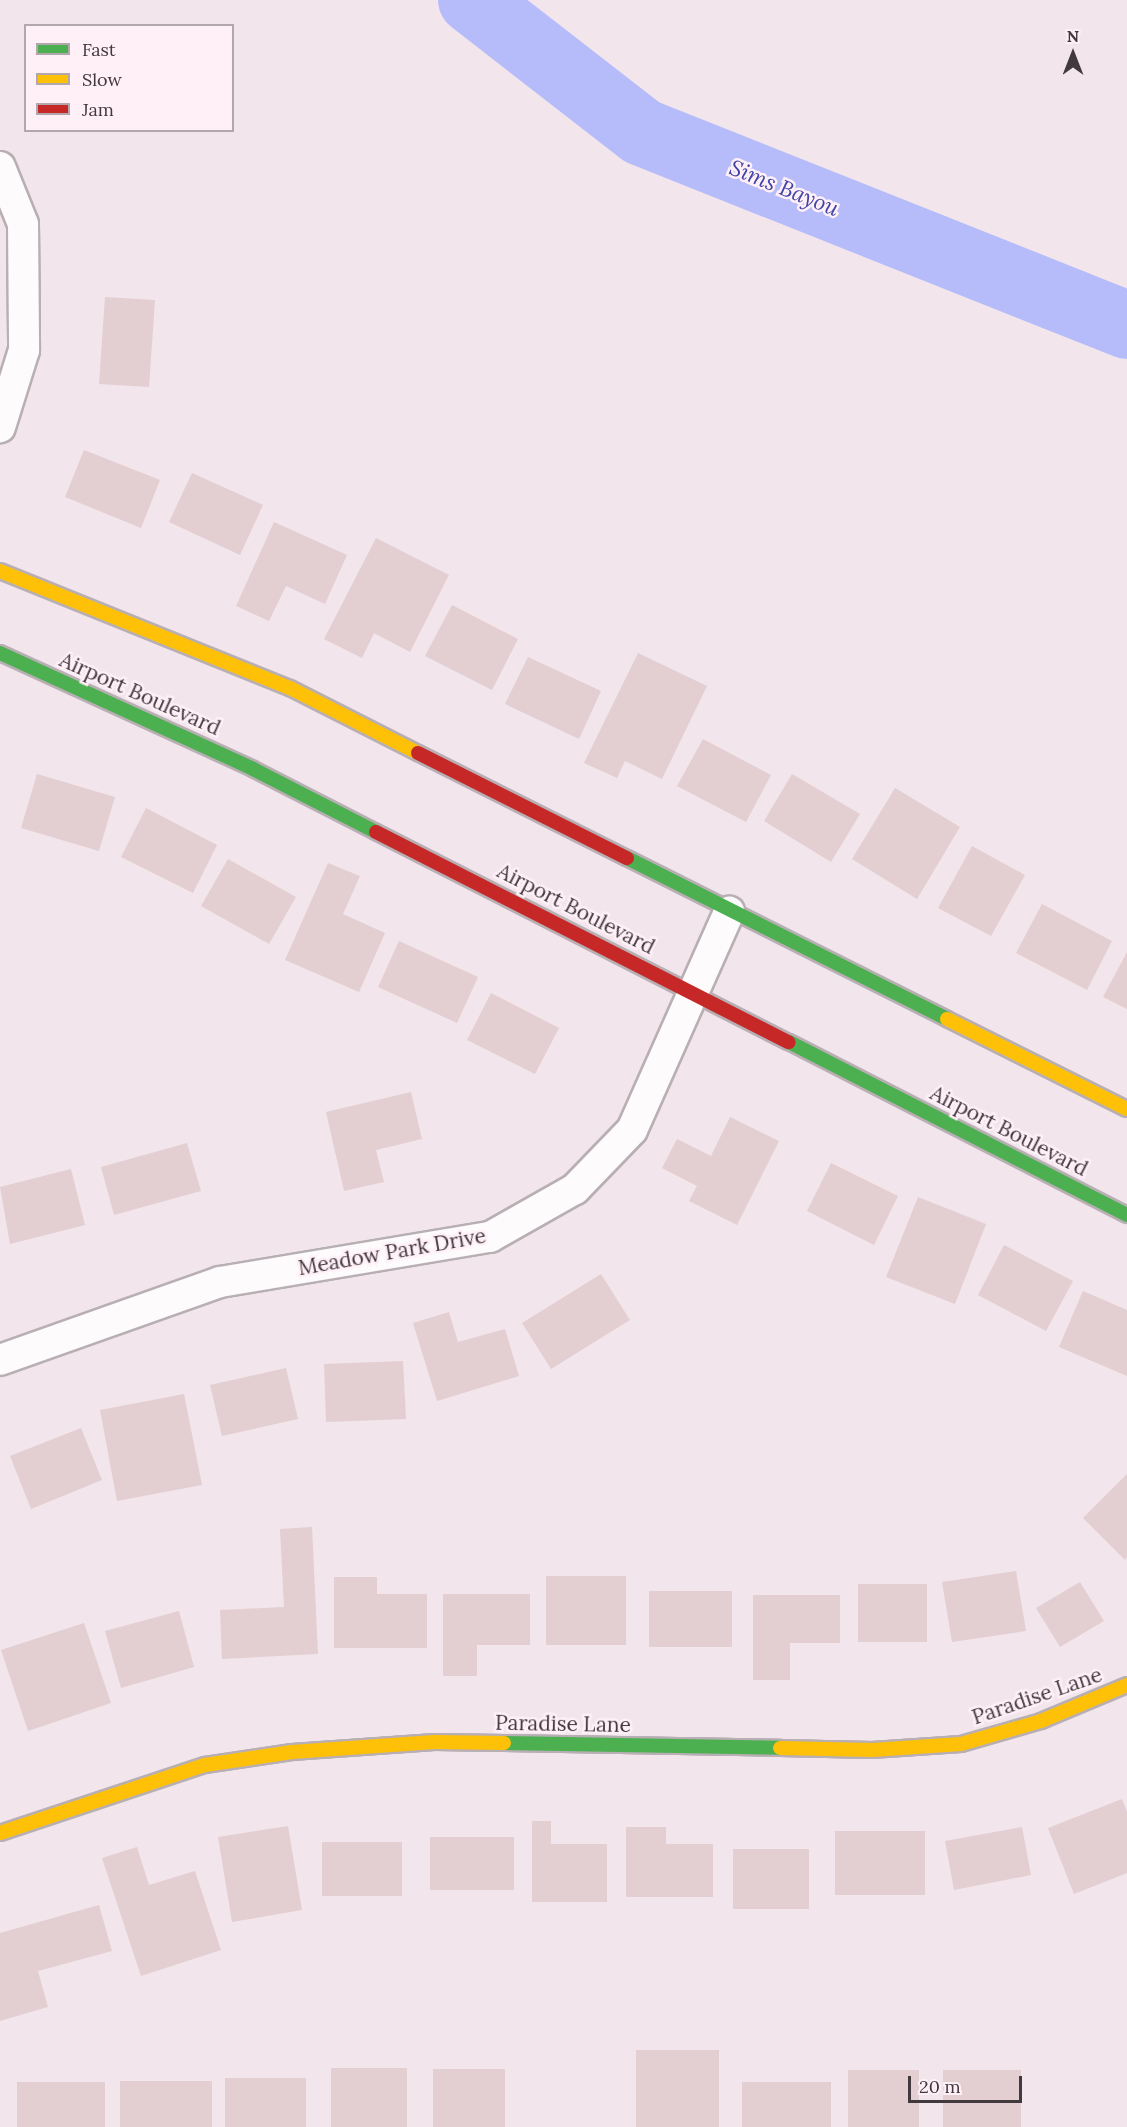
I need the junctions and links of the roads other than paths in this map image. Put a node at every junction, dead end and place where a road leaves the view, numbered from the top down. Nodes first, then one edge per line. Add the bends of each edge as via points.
1 (0, 167) edge
2 (0, 427) edge
3 (0, 571) edge
4 (0, 653) edge
5 (729, 912) junction
6 (691, 990) junction
7 (1127, 1109) edge
8 (1127, 1215) edge
9 (0, 1360) edge
10 (1127, 1685) edge
11 (0, 1833) edge

1 - 2 street via 23,224 24,350
3 - 5 main road via 290,688
4 - 6 main road, Airport Boulevard via 253,769
5 - 6 street, Meadow Park Drive
5 - 7 main road
6 - 8 main road, Airport Boulevard
6 - 9 street, Meadow Park Drive via 632,1130 575,1190 490,1237 220,1282
10 - 11 main road, Paradise Lane via 1041,1721 961,1743 927,1746 872,1750 435,1742 292,1752 206,1765

